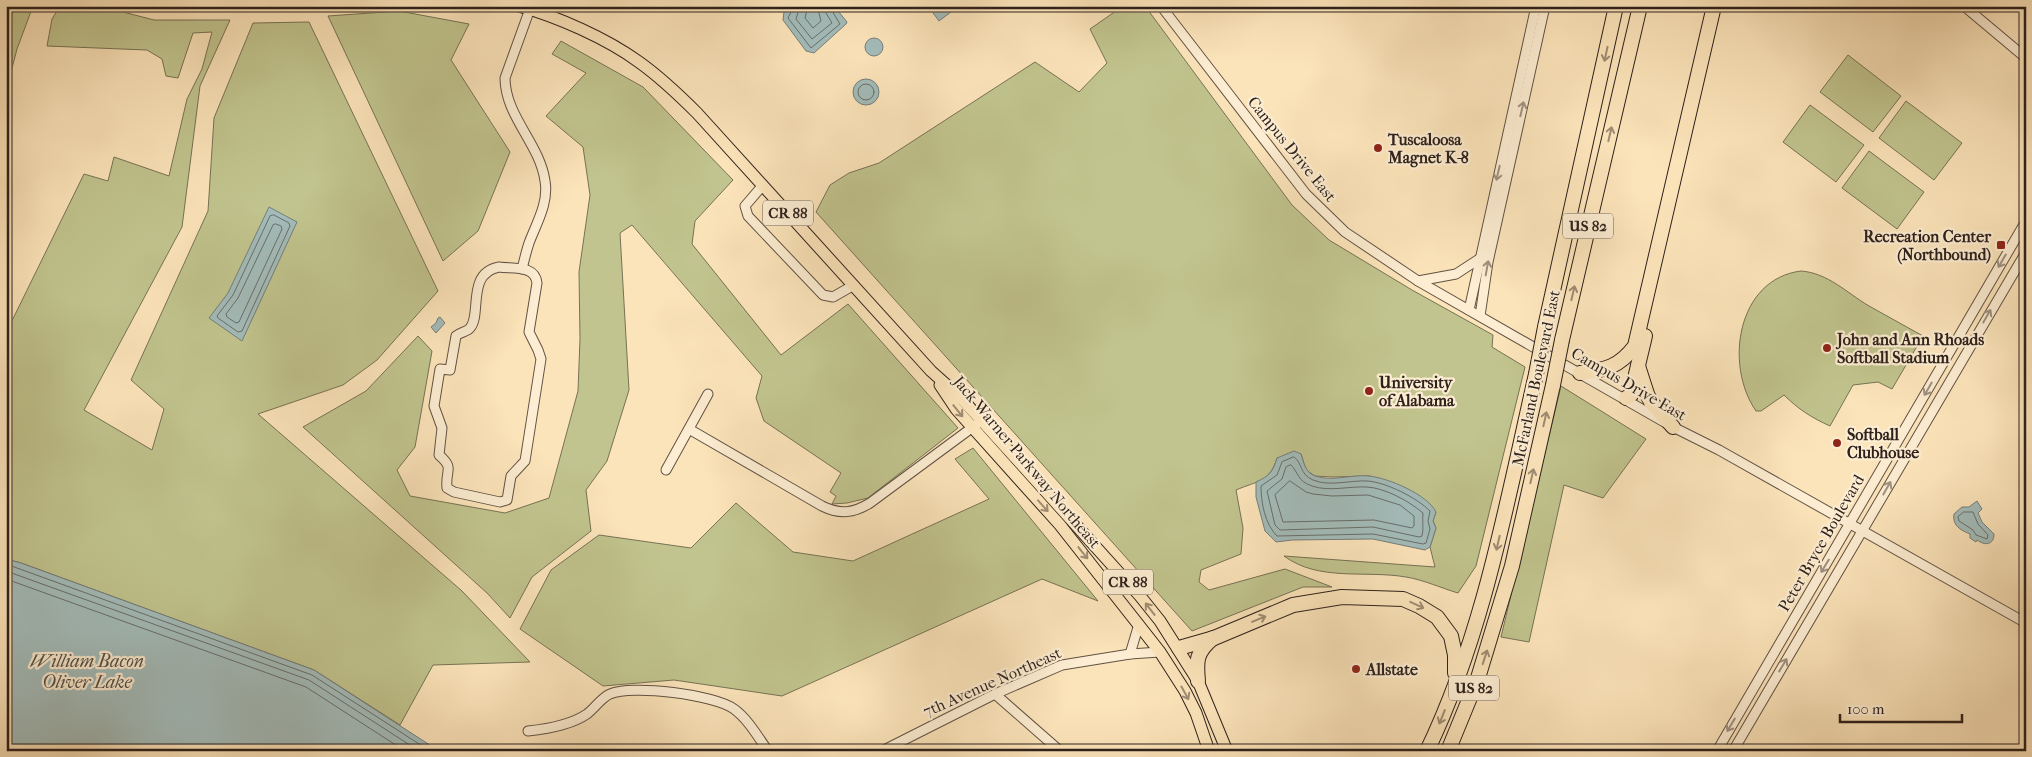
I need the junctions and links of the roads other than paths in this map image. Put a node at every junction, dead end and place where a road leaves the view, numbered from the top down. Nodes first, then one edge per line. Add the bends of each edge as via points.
1 (1161, 6) edge
2 (1536, 6) edge
3 (1545, 6) edge
4 (1616, 6) edge
5 (1640, 6) edge
6 (1714, 6) edge
7 (1720, 6) edge
8 (1964, 6) edge
9 (527, 7) edge
10 (2026, 58) edge
11 (763, 185) junction
12 (2026, 221) edge
13 (2026, 252) edge
14 (1479, 259) junction
15 (522, 269) junction
16 (1418, 281) junction
17 (854, 285) junction
18 (1469, 310) junction
19 (1480, 316) junction
20 (1635, 346) junction
21 (1638, 365) junction
22 (930, 371) junction
23 (1580, 373) junction
24 (708, 394) dead end
25 (1626, 398) junction
26 (982, 420) junction
27 (1674, 427) junction
28 (972, 428) junction
29 (690, 429) junction
30 (666, 470) dead end
31 (1033, 486) junction
32 (1066, 523) junction
33 (1850, 524) junction
34 (1862, 530) junction
35 (2026, 623) edge
36 (1140, 624) junction
37 (1214, 638) junction
38 (1179, 648) junction
39 (1160, 652) junction
40 (1130, 654) junction
41 (1198, 681) junction
42 (1456, 684) junction
43 (995, 694) junction
44 (528, 731) dead end
45 (768, 751) edge
46 (882, 751) edge
47 (1060, 751) edge
48 (1209, 751) edge
49 (1227, 751) edge
50 (1427, 751) edge
51 (1448, 751) edge
52 (1717, 751) edge
53 (1733, 751) edge

1 - 16 street, Campus Drive East via 1326,216
2 -> 14 street
19 -> 3 street via 1488,262
4 -> 42 highway, McFarland Boulevard East / US 82, bridge via 1492,569
51 -> 5 highway, McFarland Boulevard East / US 82, bridge via 1478,678 1512,566
6 - 20 highway
7 - 21 highway
8 - 10 street
9 - 11 main road, Jack Warner Parkway Northeast / CR 88 via 589,34 638,61 686,102
9 - 15 street via 505,78 505,90 546,182 545,196
11 - 17 main road, Jack Warner Parkway Northeast / CR 88
11 - 17 street via 745,206 748,216 823,295 833,297
12 -> 33 street, Peter Bryce Boulevard
34 -> 13 street, Peter Bryce Boulevard
14 - 16 street via 1456,274
14 - 18 street
15 - 15 street via 494,268 484,276 473,323 468,330 456,336 450,370 440,369 434,406 442,428 438,451 449,465 447,484 450,491 500,502 507,500 511,476 525,461 540,359 529,332 536,276 530,270
16 - 18 street, Campus Drive East
17 - 22 main road, Jack Warner Parkway Northeast / CR 88
18 - 19 street, Campus Drive East
19 - 23 street, Campus Drive East
20 - 23 highway via 1625,359 1614,366
20 - 25 highway
21 - 25 highway via 1631,395
21 - 27 highway via 1646,394
22 - 26 main road, Jack Warner Parkway Northeast / CR 88
22 -> 28 main road, Jack Warner Parkway Northeast / CR 88
23 - 25 street, Campus Drive East
24 - 29 street
25 - 27 street, Campus Drive East
26 - 28 street
26 - 31 main road, Jack Warner Parkway Northeast / CR 88
27 - 33 street, Campus Drive East
28 - 29 street via 870,503 842,513 822,506
28 - 31 main road, Jack Warner Parkway Northeast / CR 88
29 - 30 street
31 - 32 main road, Jack Warner Parkway Northeast / CR 88
32 -> 36 main road, Jack Warner Parkway Northeast / CR 88
38 -> 32 main road, Jack Warner Parkway Northeast / CR 88 via 1140,596
33 - 34 street, Campus Drive East
33 -> 52 street, Peter Bryce Boulevard
34 - 35 street, Campus Drive East
53 -> 34 street, Peter Bryce Boulevard
36 - 39 main road, Jack Warner Parkway Northeast / CR 88
36 - 40 street
37 - 38 highway
37 - 41 highway via 1202,647 1196,662
37 -> 42 highway via 1293,605 1342,597 1403,600 1437,617 1451,636
38 - 39 main road, 7th Avenue Northeast
38 - 41 main road, CR 88
39 - 40 street, 7th Avenue Northeast
39 -> 48 main road, Jack Warner Parkway Northeast / CR 88 via 1196,713
40 - 43 street, 7th Avenue Northeast via 1062,665
41 - 49 main road, CR 88
42 -> 50 highway, McFarland Boulevard East / US 82
43 - 46 street, 7th Avenue Northeast
43 - 47 street
44 - 45 street via 549,729 577,719 619,691 658,691 707,697 734,708

